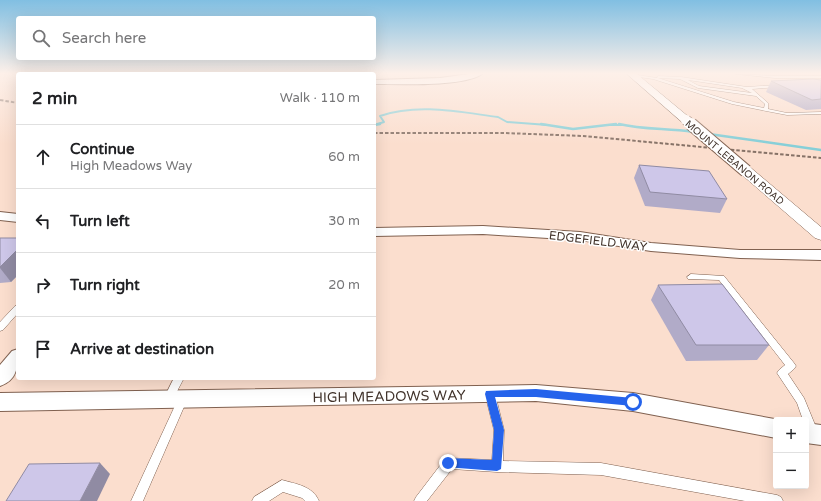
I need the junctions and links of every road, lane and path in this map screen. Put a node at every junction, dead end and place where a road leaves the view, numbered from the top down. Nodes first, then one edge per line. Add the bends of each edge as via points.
1 (659, 97) edge
2 (715, 97) edge
3 (760, 97) edge
4 (766, 110) junction
5 (821, 113) edge
6 (0, 216) edge
7 (16, 218) edge
8 (376, 232) edge
9 (821, 235) edge
10 (821, 255) edge
11 (691, 277) dead end
12 (16, 310) edge
13 (0, 328) edge
14 (16, 358) edge
15 (0, 378) edge
16 (179, 380) edge
17 (490, 394) junction
18 (175, 400) junction
19 (0, 402) edge
20 (773, 427) edge
21 (814, 434) edge
22 (497, 466) junction
23 (137, 501) edge
24 (258, 501) edge
25 (313, 501) edge
26 (420, 501) edge
27 (777, 501) edge

1 - 9 street, MOUNT LEBANON ROAD, bridge
2 - 4 lane
3 - 4 lane via 767,104
4 - 5 lane via 787,114
6 - 7 street
8 - 10 street, EDGEFIELD WAY via 483,230 580,236 651,247 740,254
11 - 21 lane via 721,278 791,366 782,373 801,401
12 - 13 lane
14 - 15 street
16 - 18 lane
17 - 18 street, HIGH MEADOWS WAY
17 - 20 street, HIGH MEADOWS WAY via 536,393 633,402
17 - 22 lane via 499,430
18 - 19 street, HIGH MEADOWS WAY
18 - 23 lane
22 - 26 lane via 448,463
22 - 27 lane via 601,469
24 - 25 lane via 282,486 306,493

